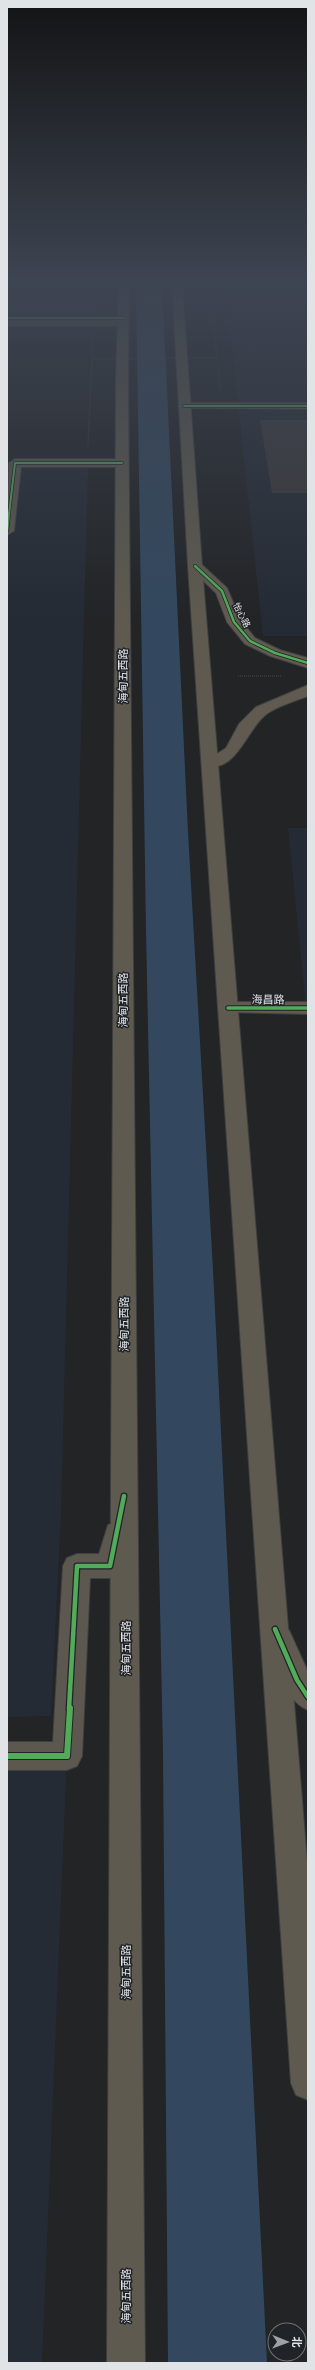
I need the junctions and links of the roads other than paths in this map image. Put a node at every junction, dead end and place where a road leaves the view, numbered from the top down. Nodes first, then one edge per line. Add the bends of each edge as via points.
1 (123, 395) edge
2 (183, 395) edge
3 (184, 407) junction
4 (308, 407) edge
5 (122, 463) junction
6 (7, 530) edge
7 (195, 566) junction
8 (308, 663) edge
9 (308, 690) edge
10 (211, 763) junction
11 (308, 1008) edge
12 (229, 1014) junction
13 (308, 1021) edge
14 (124, 1496) junction
15 (275, 1630) junction
16 (308, 1697) edge
17 (7, 1756) edge
18 (308, 1863) edge
19 (295, 1906) junction
20 (308, 2083) edge
21 (126, 2363) edge

1 - 5 main road, 海甸五西路
2 - 3 main road
3 - 4 street
3 - 4 street
3 - 7 main road
5 - 6 street via 16,463
5 - 14 main road, 海甸五西路
7 - 8 street, 怡心路 via 222,591 234,622 250,642 275,654
7 - 10 main road
9 - 10 street via 262,710 245,727 232,751
10 - 12 main road
11 - 12 street, 海昌路
12 - 13 street, 海昌路
12 - 15 main road
14 - 17 street via 110,1566 77,1566 67,1756
14 - 21 main road, 海甸五西路
15 - 16 street via 297,1680
15 - 19 main road
18 - 19 street
19 - 20 main road

